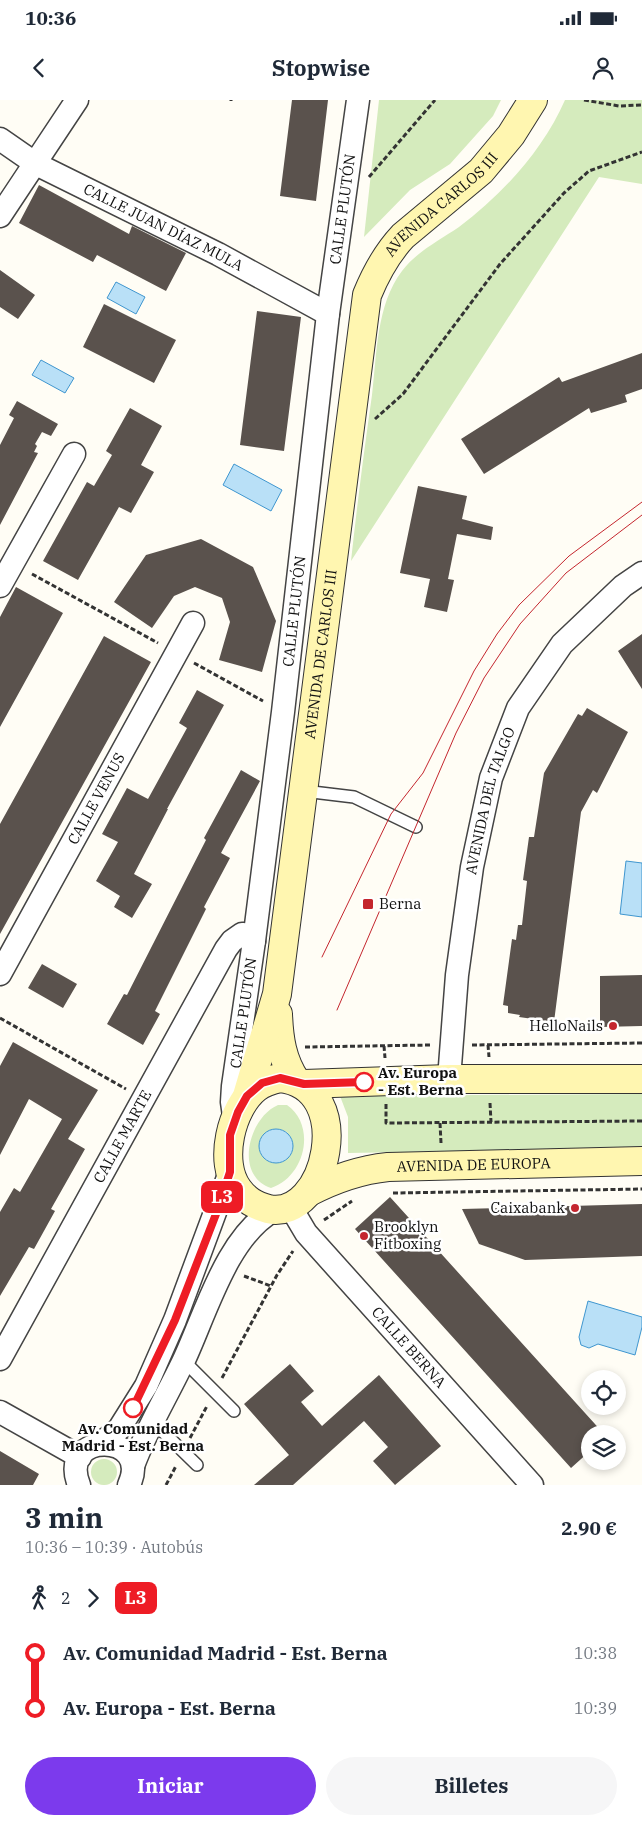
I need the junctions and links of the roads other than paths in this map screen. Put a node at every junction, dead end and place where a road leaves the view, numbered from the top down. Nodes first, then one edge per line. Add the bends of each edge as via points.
1 (77, 100) edge
2 (358, 100) edge
3 (533, 100) edge
4 (0, 139) edge
5 (36, 164) junction
6 (0, 216) edge
7 (328, 314) junction
8 (364, 316) joint
9 (74, 454) dead end
10 (642, 572) edge
11 (0, 586) edge
12 (193, 623) dead end
13 (304, 791) junction
14 (416, 827) dead end
15 (254, 941) junction
16 (0, 974) edge
17 (277, 994) junction
18 (449, 1079) junction
19 (642, 1080) edge
20 (300, 1083) junction
21 (247, 1096) junction
22 (235, 1123) junction
23 (642, 1160) edge
24 (230, 1172) junction
25 (291, 1203) junction
26 (0, 1358) edge
27 (184, 1361) junction
28 (234, 1411) dead end
29 (0, 1412) edge
30 (153, 1422) junction
31 (101, 1443) junction
32 (80, 1457) junction
33 (197, 1465) dead end
34 (131, 1476) edge
35 (79, 1485) edge
36 (532, 1485) edge

1 - 5 street
2 - 7 street, CALLE PLUTÓN
3 - 8 street, AVENIDA CARLOS III via 511,135 481,171 392,248 373,279
4 - 5 street, CALLE JUAN DÍAZ MULA
5 - 6 street
5 - 7 street, CALLE JUAN DÍAZ MULA via 218,254
7 - 15 street, CALLE PLUTÓN
8 - 13 street, AVENIDA DE CARLOS III
9 - 11 street
10 - 18 street, AVENIDA DEL TALGO via 562,644 518,708 491,778 472,867 457,975
12 - 16 street, CALLE VENUS
13 - 14 lane via 354,797
13 - 17 street, AVENIDA DE CARLOS III
15 - 22 street, CALLE PLUTÓN via 233,1086
15 - 26 street, CALLE MARTE via 247,934 232,941
17 - 20 street, AVENIDA DE CARLOS III via 279,1042 289,1070
17 - 21 street, AVENIDA DE CARLOS III
18 - 19 street
18 - 20 street
20 - 21 street via 280,1078 271,1080
20 - 25 street via 321,1107 328,1132 324,1160
21 - 22 street
22 - 24 street via 230,1135
23 - 25 street, AVENIDA DE EUROPA via 388,1167 328,1182
24 - 25 street via 247,1200 256,1205
24 - 31 street via 175,1320 146,1386 119,1429
25 - 27 street via 252,1225 236,1248 224,1268
25 - 36 street, CALLE BERNA via 306,1233
27 - 28 lane
27 - 30 street
29 - 32 street
30 - 33 lane
30 - 34 street
31 - 32 street
31 - 34 street via 118,1446 130,1458
32 - 35 street via 76,1466

